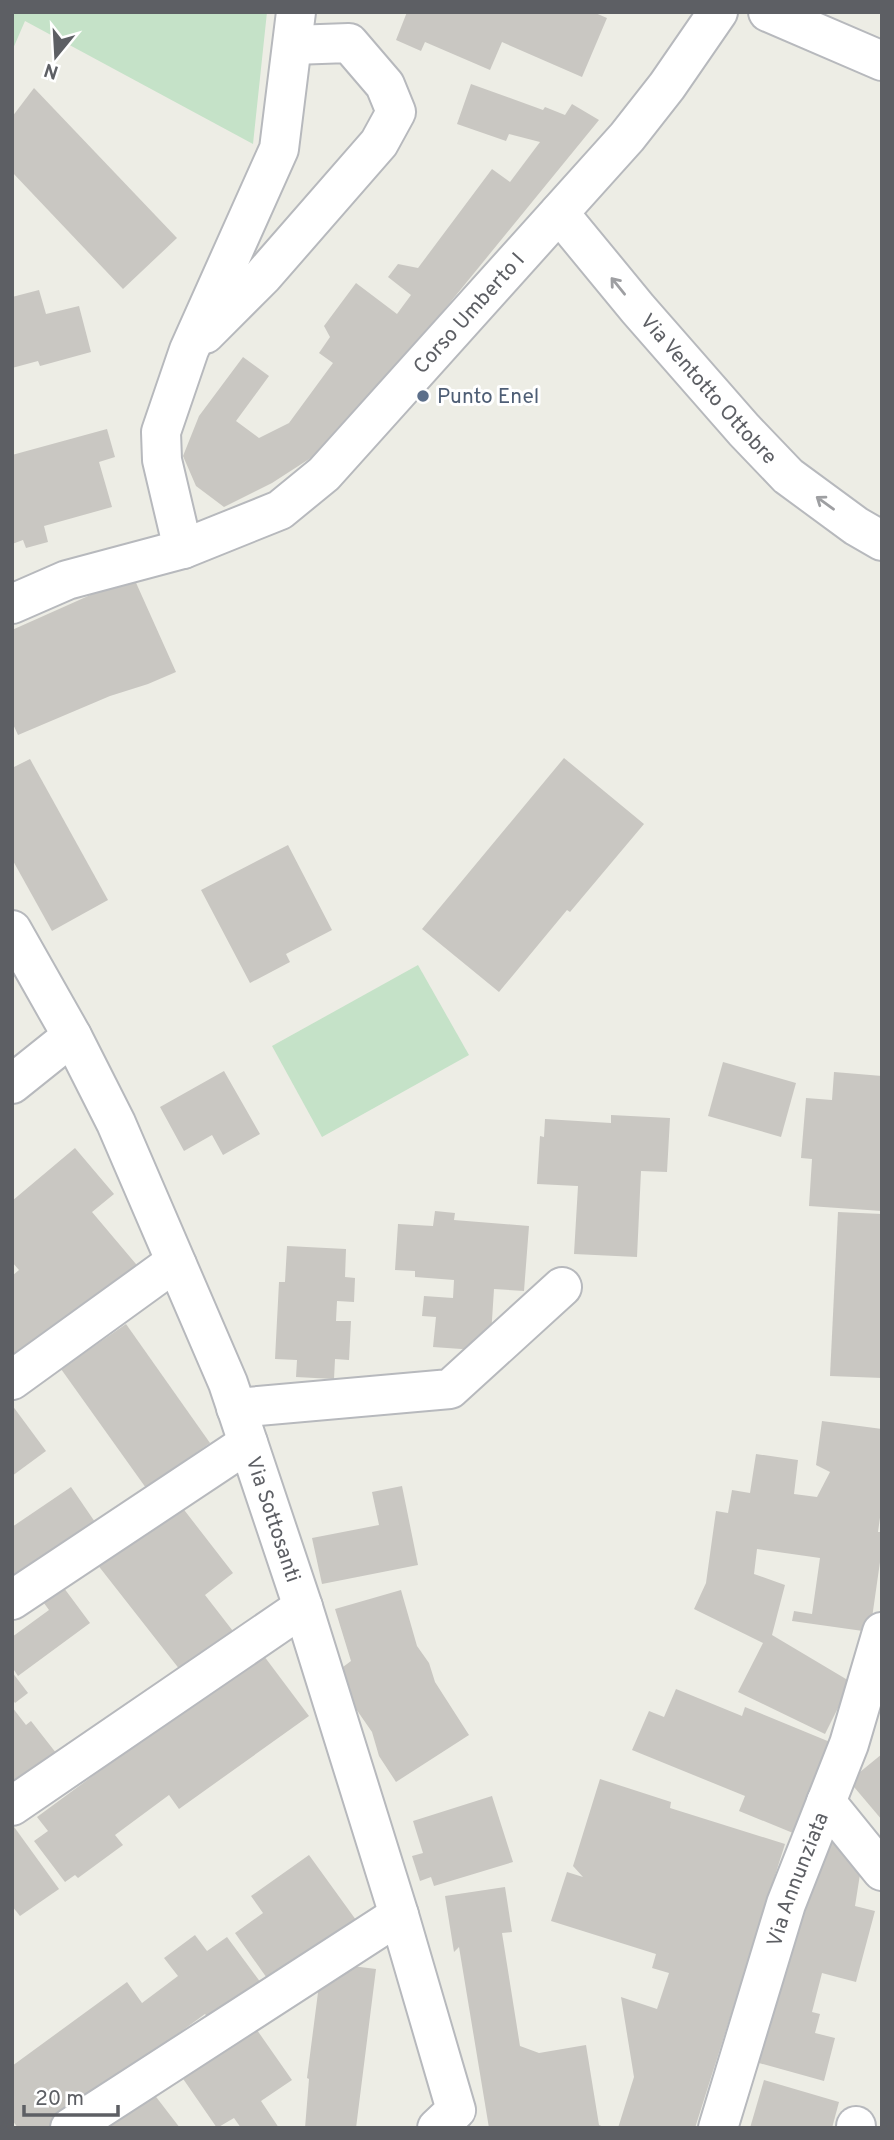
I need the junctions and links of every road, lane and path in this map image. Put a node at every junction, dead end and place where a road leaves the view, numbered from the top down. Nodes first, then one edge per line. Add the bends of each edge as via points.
1 (718, 12) edge
2 (768, 12) edge
3 (295, 29) edge
4 (882, 61) edge
5 (559, 213) junction
6 (189, 350) junction
7 (882, 541) edge
8 (183, 549) junction
9 (12, 604) edge
10 (12, 930) edge
11 (72, 1036) junction
12 (12, 1084) edge
13 (177, 1265) junction
14 (562, 1287) dead end
15 (12, 1380) edge
16 (236, 1408) junction
17 (248, 1443) junction
18 (12, 1600) edge
19 (303, 1607) junction
20 (882, 1632) edge
21 (870, 1719) edge
22 (826, 1802) junction
23 (12, 1806) edge
24 (882, 1871) edge
25 (399, 1915) junction
26 (452, 2122) edge
27 (70, 2128) edge
28 (718, 2128) edge

1 - 5 street, Corso Umberto I via 627,137
2 - 4 street
3 - 6 street via 279,149
3 - 6 street via 349,43 385,85 396,111 379,142 290,245
7 -> 5 street, Via Ventotto Ottobre via 788,476
5 - 8 street, Corso Umberto I via 324,474 280,510
6 - 8 street via 162,432 162,460
8 - 9 street, Corso Umberto I via 67,580
10 - 11 street, Via Sottosanti
11 - 12 street
11 - 13 street, Via Sottosanti via 116,1123
13 - 15 street via 175,1262
13 - 16 street, Via Sottosanti
14 - 16 street via 450,1389
16 - 17 street, Via Sottosanti
17 - 18 street
17 - 19 street, Via Sottosanti
19 - 23 street
19 - 25 street, Via Sottosanti
20 - 21 street, Via Annunziata
21 - 22 street, Via Annunziata via 849,1744
22 - 24 street
22 - 28 street, Via Annunziata via 786,1904
25 - 26 street, Via Sottosanti
25 - 27 street

